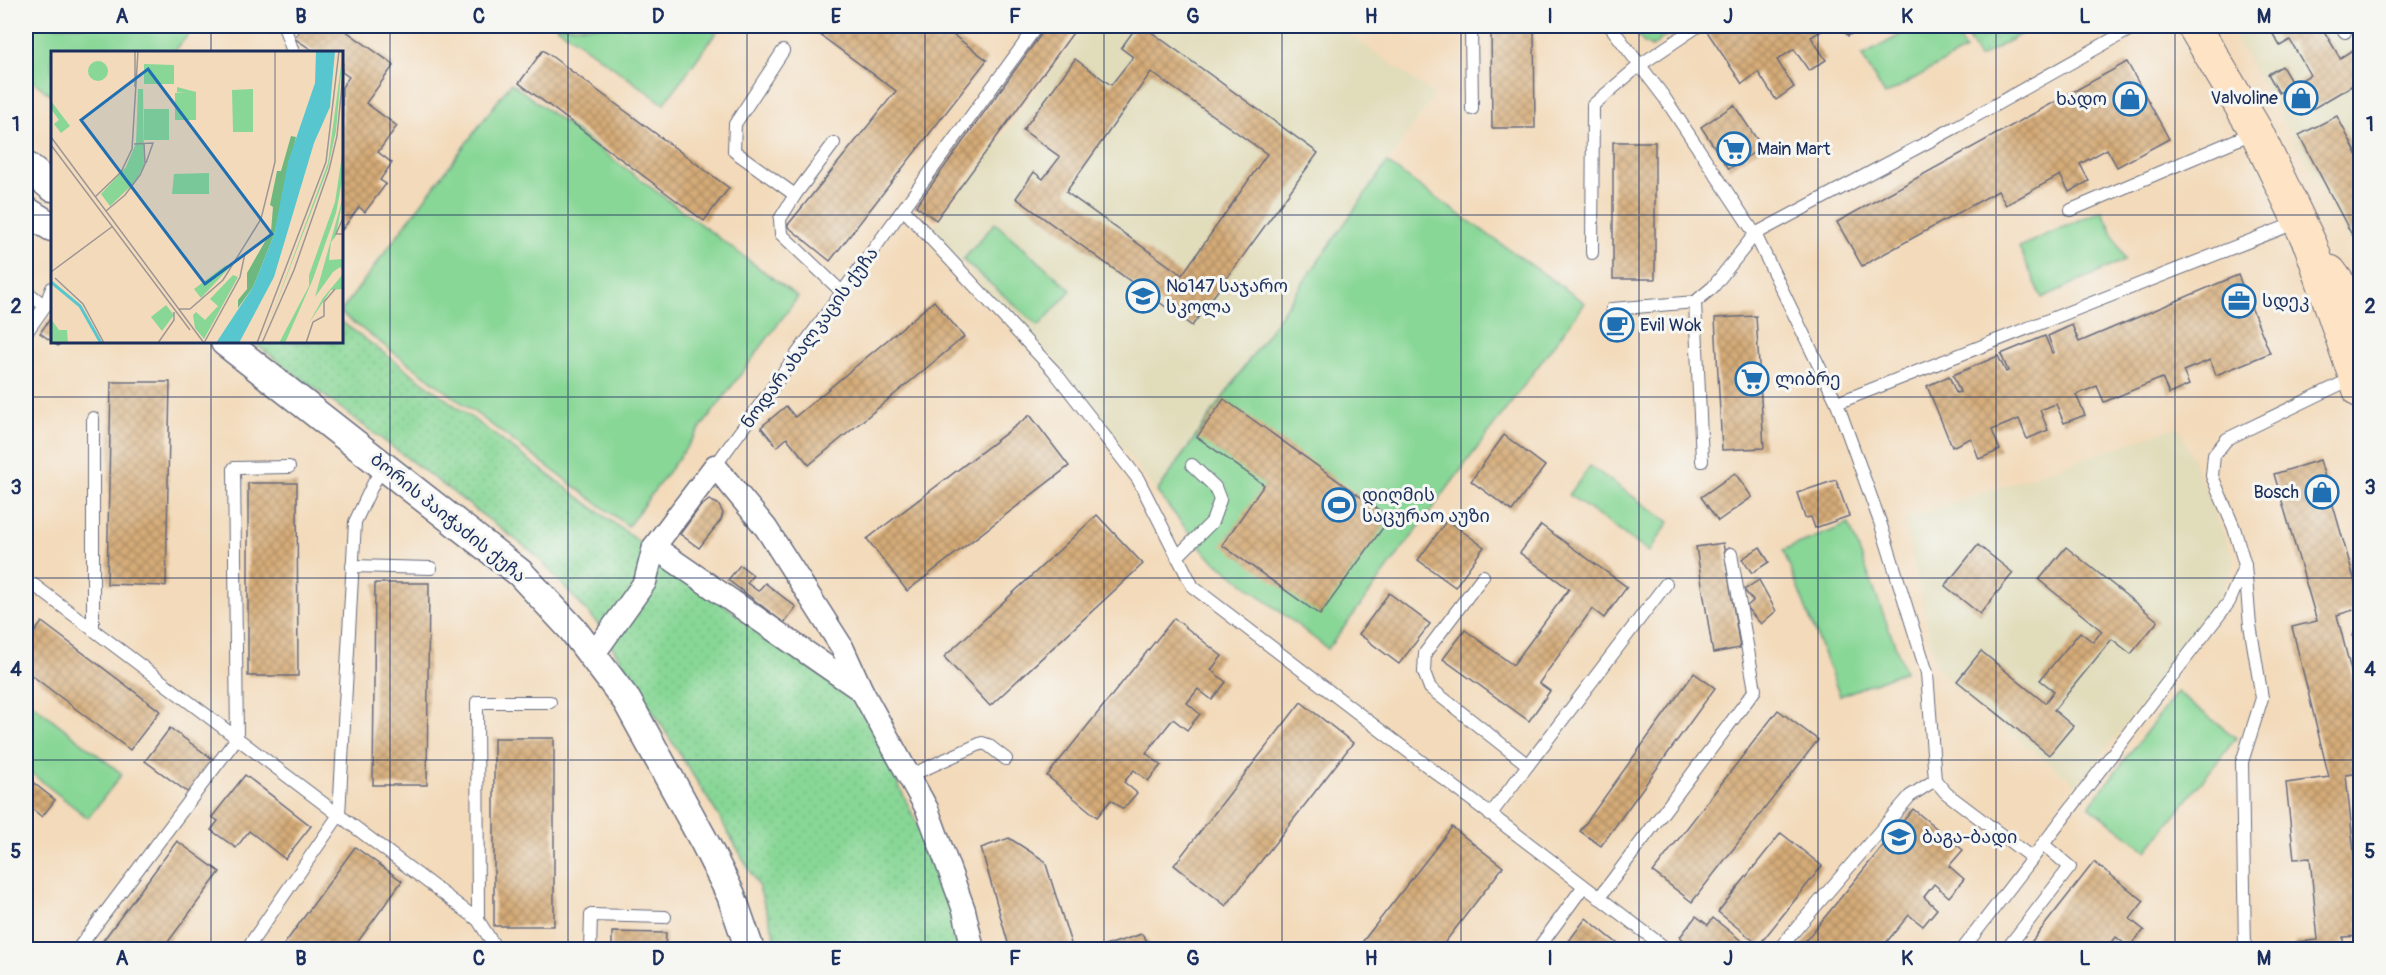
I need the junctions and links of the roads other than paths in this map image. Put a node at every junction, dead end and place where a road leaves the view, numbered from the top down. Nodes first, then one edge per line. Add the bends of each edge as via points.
1 (284, 26) edge
2 (1037, 26) edge
3 (1471, 26) edge
4 (1610, 26) edge
5 (1698, 26) edge
6 (2136, 26) edge
7 (2200, 27) edge
8 (293, 51) edge
9 (783, 51) dead end
10 (1640, 65) junction
11 (1472, 109) dead end
12 (2256, 131) junction
13 (834, 142) dead end
14 (26, 166) edge
15 (51, 186) edge
16 (795, 195) junction
17 (904, 210) junction
18 (2071, 210) dead end
19 (26, 211) edge
20 (51, 225) edge
21 (1755, 234) junction
22 (2305, 234) junction
23 (1592, 253) dead end
24 (26, 291) edge
25 (51, 291) edge
26 (843, 293) junction
27 (1695, 302) junction
28 (45, 306) junction
29 (1612, 309) dead end
30 (2361, 313) edge
31 (26, 333) edge
32 (228, 344) edge
33 (2357, 376) edge
34 (1837, 403) junction
35 (93, 418) dead end
36 (1702, 461) dead end
37 (1192, 465) dead end
38 (715, 466) junction
39 (289, 467) dead end
40 (384, 467) junction
41 (654, 547) junction
42 (1731, 554) dead end
43 (1177, 557) junction
44 (2245, 565) junction
45 (352, 566) junction
46 (430, 568) dead end
47 (1483, 576) dead end
48 (26, 579) edge
49 (1666, 584) dead end
50 (93, 630) junction
51 (593, 655) junction
52 (862, 691) junction
53 (550, 702) dead end
54 (237, 738) junction
55 (1006, 759) dead end
56 (1528, 765) junction
57 (909, 776) junction
58 (1935, 780) junction
59 (339, 815) junction
60 (1490, 815) junction
61 (2043, 844) junction
62 (2032, 858) junction
63 (1583, 887) junction
64 (1599, 898) junction
65 (665, 916) dead end
66 (478, 920) junction
67 (77, 950) edge
68 (246, 950) edge
69 (497, 950) edge
70 (590, 950) edge
71 (750, 950) edge
72 (973, 950) edge
73 (1536, 950) edge
74 (1668, 950) edge
75 (1778, 950) edge
76 (1962, 950) edge
77 (2006, 950) edge
78 (2246, 950) edge

1 - 8 lane
2 - 17 lane, ნოდარ ახალკაცის ქუჩა
3 - 11 lane
4 - 10 lane
5 - 10 lane
6 - 21 lane
7 - 12 main road
9 - 16 lane via 735,124 734,151
10 - 21 lane
10 - 23 lane via 1593,105
12 - 18 lane
12 - 22 main road
13 - 16 lane
14 - 15 street
16 - 26 lane via 780,219 781,234
17 - 26 lane, ნოდარ ახალკაცის ქუჩა
17 - 43 lane via 1054,371 1138,480
19 - 20 street
21 - 27 lane via 1713,287
21 - 34 lane
22 - 30 main road
22 - 33 main road
22 - 34 lane
24 - 28 lane
25 - 28 lane
26 - 38 lane, ნოდარ ახალკაცის ქუჩა
27 - 29 lane
27 - 36 lane
28 - 31 lane
32 - 40 street, ბორის პაიჭაძის ქუჩა
33 - 44 lane via 2227,439 2214,455 2212,476
34 - 58 lane via 1880,522 1927,673
35 - 50 lane
37 - 43 lane via 1215,487 1220,500 1212,522
38 - 41 street, ნოდარ ახალკაცის ქუჩა
38 - 52 street via 766,528 842,647
39 - 54 lane via 234,468
40 - 45 lane via 355,522
40 - 51 street, ბორის პაიჭაძის ქუჩა via 520,573
41 - 51 street, ნოდარ ახალკაცის ქუჩა via 645,582
41 - 52 street
42 - 64 lane via 1755,690
43 - 60 lane via 1193,587
44 - 61 lane via 2229,602
44 - 78 lane via 2262,698 2242,762
45 - 46 lane
45 - 59 lane
47 - 56 lane via 1425,653 1424,672 1430,688
48 - 50 lane
49 - 56 lane
50 - 54 lane
51 - 71 street, ბორის პაიჭაძის ქუჩა via 627,701 705,843 731,896
52 - 57 street
53 - 66 lane via 477,702
54 - 59 lane
54 - 67 lane
55 - 57 lane via 982,743
56 - 60 lane
57 - 72 street via 927,809 964,910
58 - 62 lane via 1946,793
58 - 75 lane via 1910,796
59 - 66 lane
59 - 68 lane
60 - 63 lane
61 - 62 lane
61 - 77 lane via 2070,867
62 - 76 lane
63 - 64 lane
63 - 73 lane
64 - 74 lane
65 - 70 lane via 591,915
66 - 69 lane

